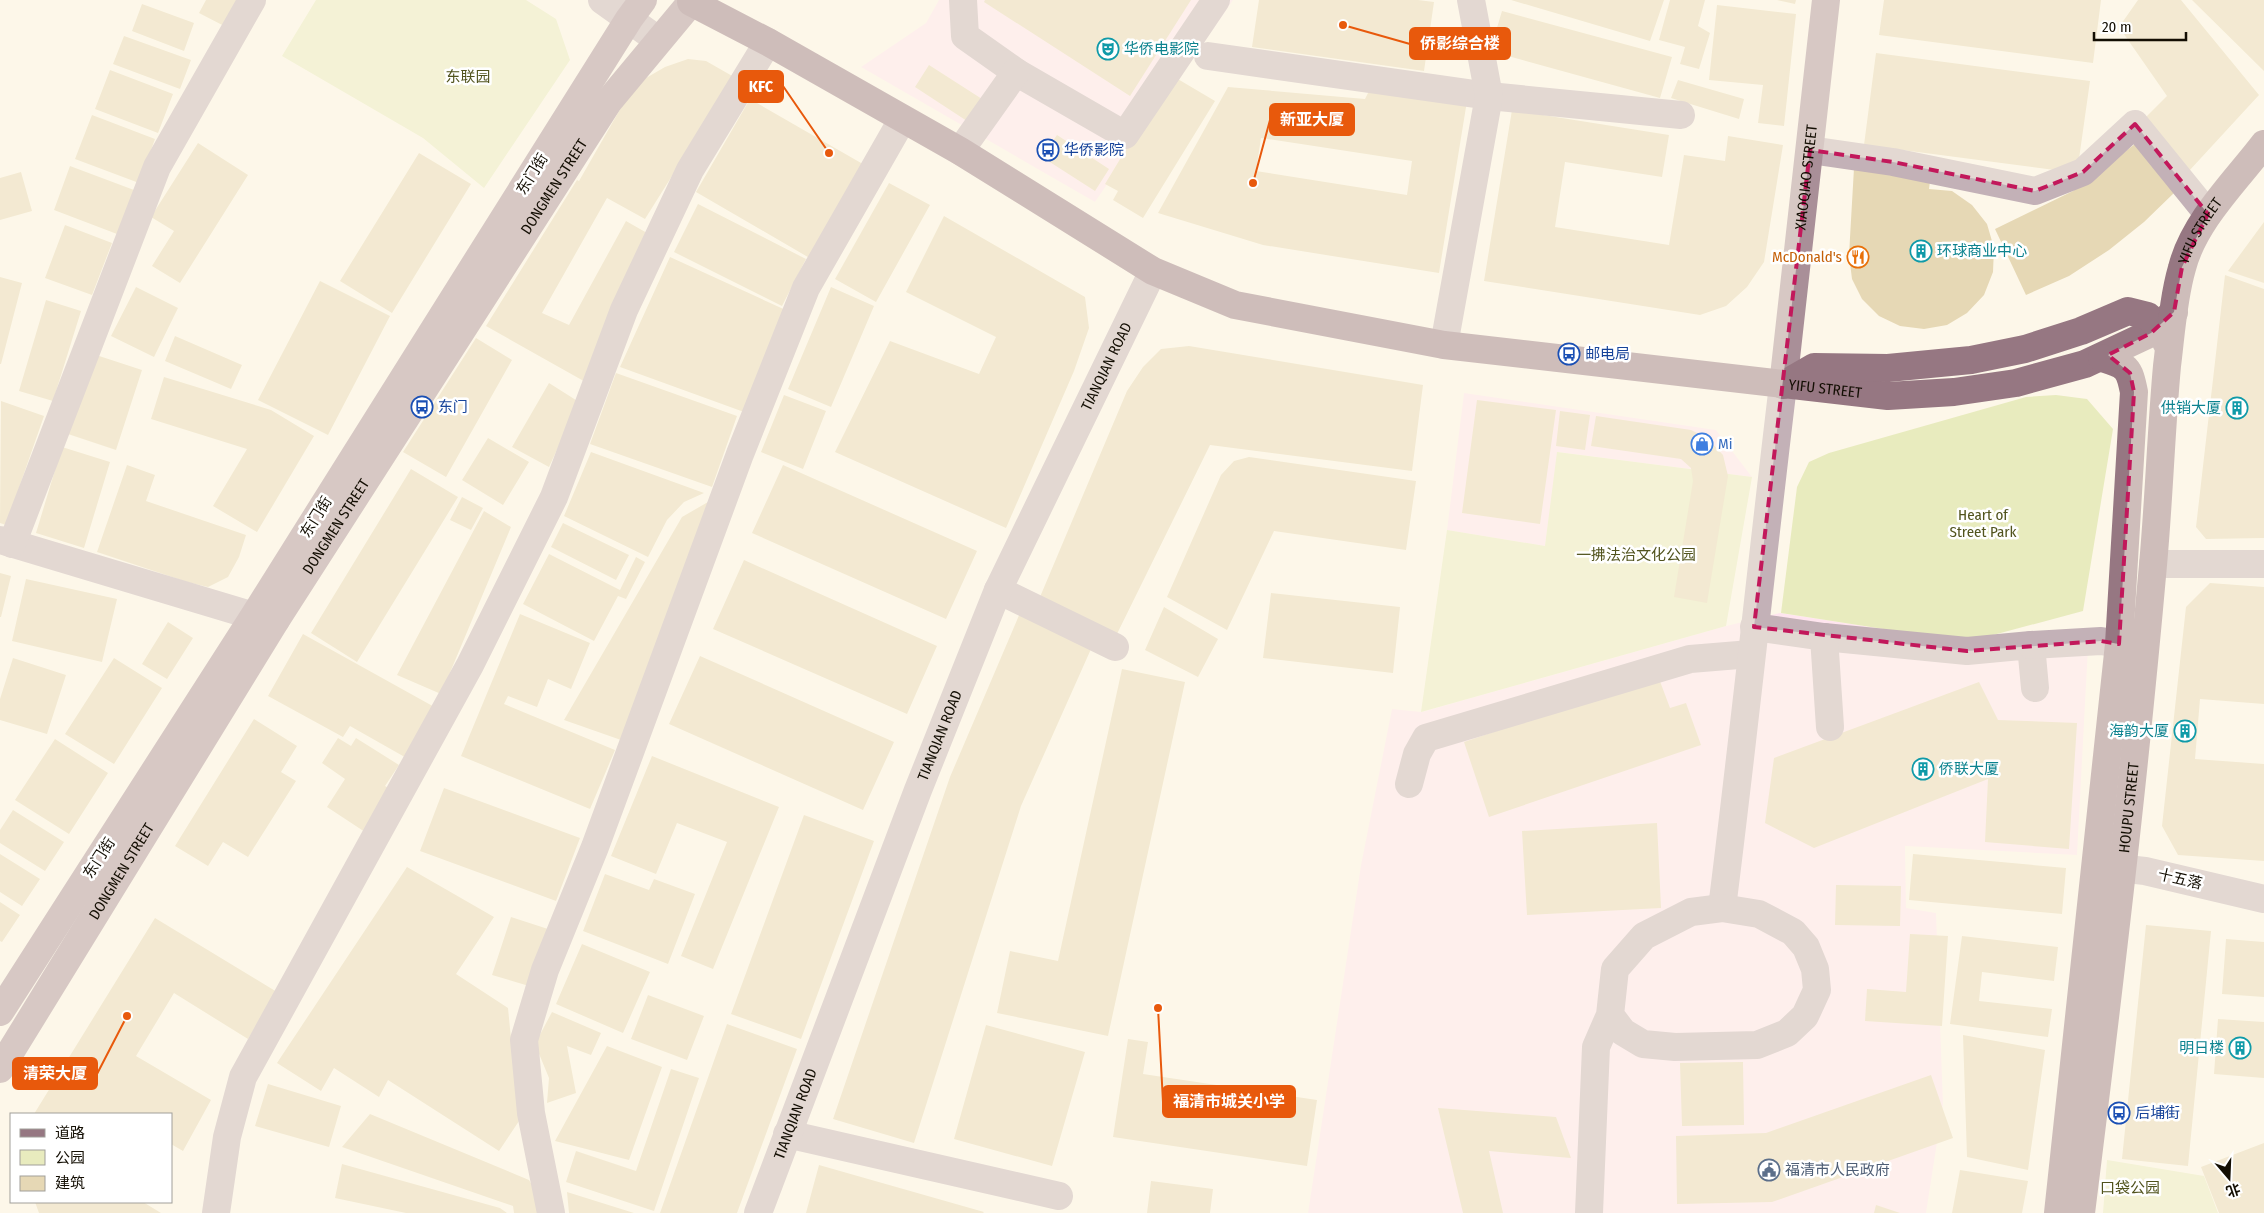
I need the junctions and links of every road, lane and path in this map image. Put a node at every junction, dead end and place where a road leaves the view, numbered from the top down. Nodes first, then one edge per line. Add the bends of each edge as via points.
1 (252, 0) edge
2 (602, 0) edge
3 (691, 0) edge
4 (963, 0) edge
5 (1216, 0) edge
6 (1471, 0) edge
7 (1826, 0) edge
8 (636, 9) edge
9 (658, 40) junction
10 (768, 42) junction
11 (1208, 56) dead end
12 (1016, 72) junction
13 (1489, 96) junction
14 (1681, 115) dead end
15 (902, 120) junction
16 (2264, 144) edge
17 (1810, 150) junction
18 (960, 151) junction
19 (2208, 214) junction
20 (1153, 271) junction
21 (2166, 319) junction
22 (1444, 345) junction
23 (2102, 358) junction
24 (1783, 385) junction
25 (6, 542) edge
26 (2153, 564) junction
27 (2264, 564) edge
28 (998, 590) junction
29 (265, 618) junction
30 (1754, 626) junction
31 (1824, 637) junction
32 (2119, 644) junction
33 (2031, 645) junction
34 (1116, 647) dead end
35 (1751, 654) junction
36 (2035, 688) dead end
37 (1830, 726) dead end
38 (1409, 784) dead end
39 (2095, 866) junction
40 (2123, 869) junction
41 (2264, 899) edge
42 (1722, 908) junction
43 (0, 1012) edge
44 (1610, 1015) junction
45 (0, 1069) edge
46 (788, 1134) junction
47 (2086, 1170) junction
48 (1059, 1196) dead end
49 (216, 1213) edge
50 (551, 1213) edge
51 (758, 1213) edge
52 (1589, 1213) edge
53 (2058, 1213) edge
54 (2081, 1213) edge
55 (2089, 1213) edge

1 - 25 street via 156,167
2 - 8 street
3 - 9 street, DONGMEN STREET
3 - 10 main road
4 - 12 street via 965,36
5 - 12 street via 1125,135
6 - 13 street
7 - 17 street, XIAOQIAO STREET
8 - 9 street
8 - 29 street, 东门街
9 - 29 street, DONGMEN STREET via 609,100
10 - 15 main road
10 - 49 street via 690,170 624,310 554,497 470,665 243,1077 226,1137
11 - 13 street
12 - 18 street
13 - 14 street
13 - 22 street
15 - 18 main road
15 - 50 street via 806,288 740,454 546,970 524,1040 531,1113
16 - 19 main road, YIFU STREET
17 - 19 street via 1893,162 2034,191 2083,172 2134,124
17 - 24 street, XIAOQIAO STREET
18 - 20 main road
19 - 21 main road, YIFU STREET via 2193,238
20 - 22 main road via 1235,305
20 - 28 street, TIANQIAN ROAD
21 - 23 main road, YIFU STREET via 2135,342
21 - 24 main road, YIFU STREET via 2128,311 2025,349 1971,360 1888,368 1814,367
21 - 26 main road, HOUPU STREET via 2163,332 2169,353
22 - 24 main road
23 - 24 main road, YIFU STREET via 2016,382 1954,392 1888,396
23 - 32 main road, HOUPU STREET via 2119,363 2130,373 2134,392
24 - 30 street
25 - 29 street
26 - 27 street
26 - 40 main road, HOUPU STREET
28 - 34 street
28 - 46 street, TIANQIAN ROAD via 918,790
29 - 43 street, 东门街
29 - 45 street, DONGMEN STREET
30 - 31 street
30 - 35 street
31 - 33 street via 1967,651
31 - 37 street
32 - 33 street via 2101,641
32 - 39 main road, HOUPU STREET
33 - 36 street
35 - 38 street via 1690,659 1426,738 1417,754
35 - 42 street
39 - 40 street, 十五落
39 - 53 main road, HOUPU STREET
40 - 41 street, 十五落 via 2145,871
40 - 47 main road, HOUPU STREET
42 - 44 street via 1692,912 1644,936 1614,969
42 - 44 street via 1759,914 1793,932 1806,948 1815,969 1817,990 1805,1016 1787,1033 1757,1045 1675,1047 1643,1044 1623,1032
44 - 52 street via 1596,1047
46 - 48 street
46 - 51 street, TIANQIAN ROAD
47 - 54 main road, HOUPU STREET
47 - 55 main road

